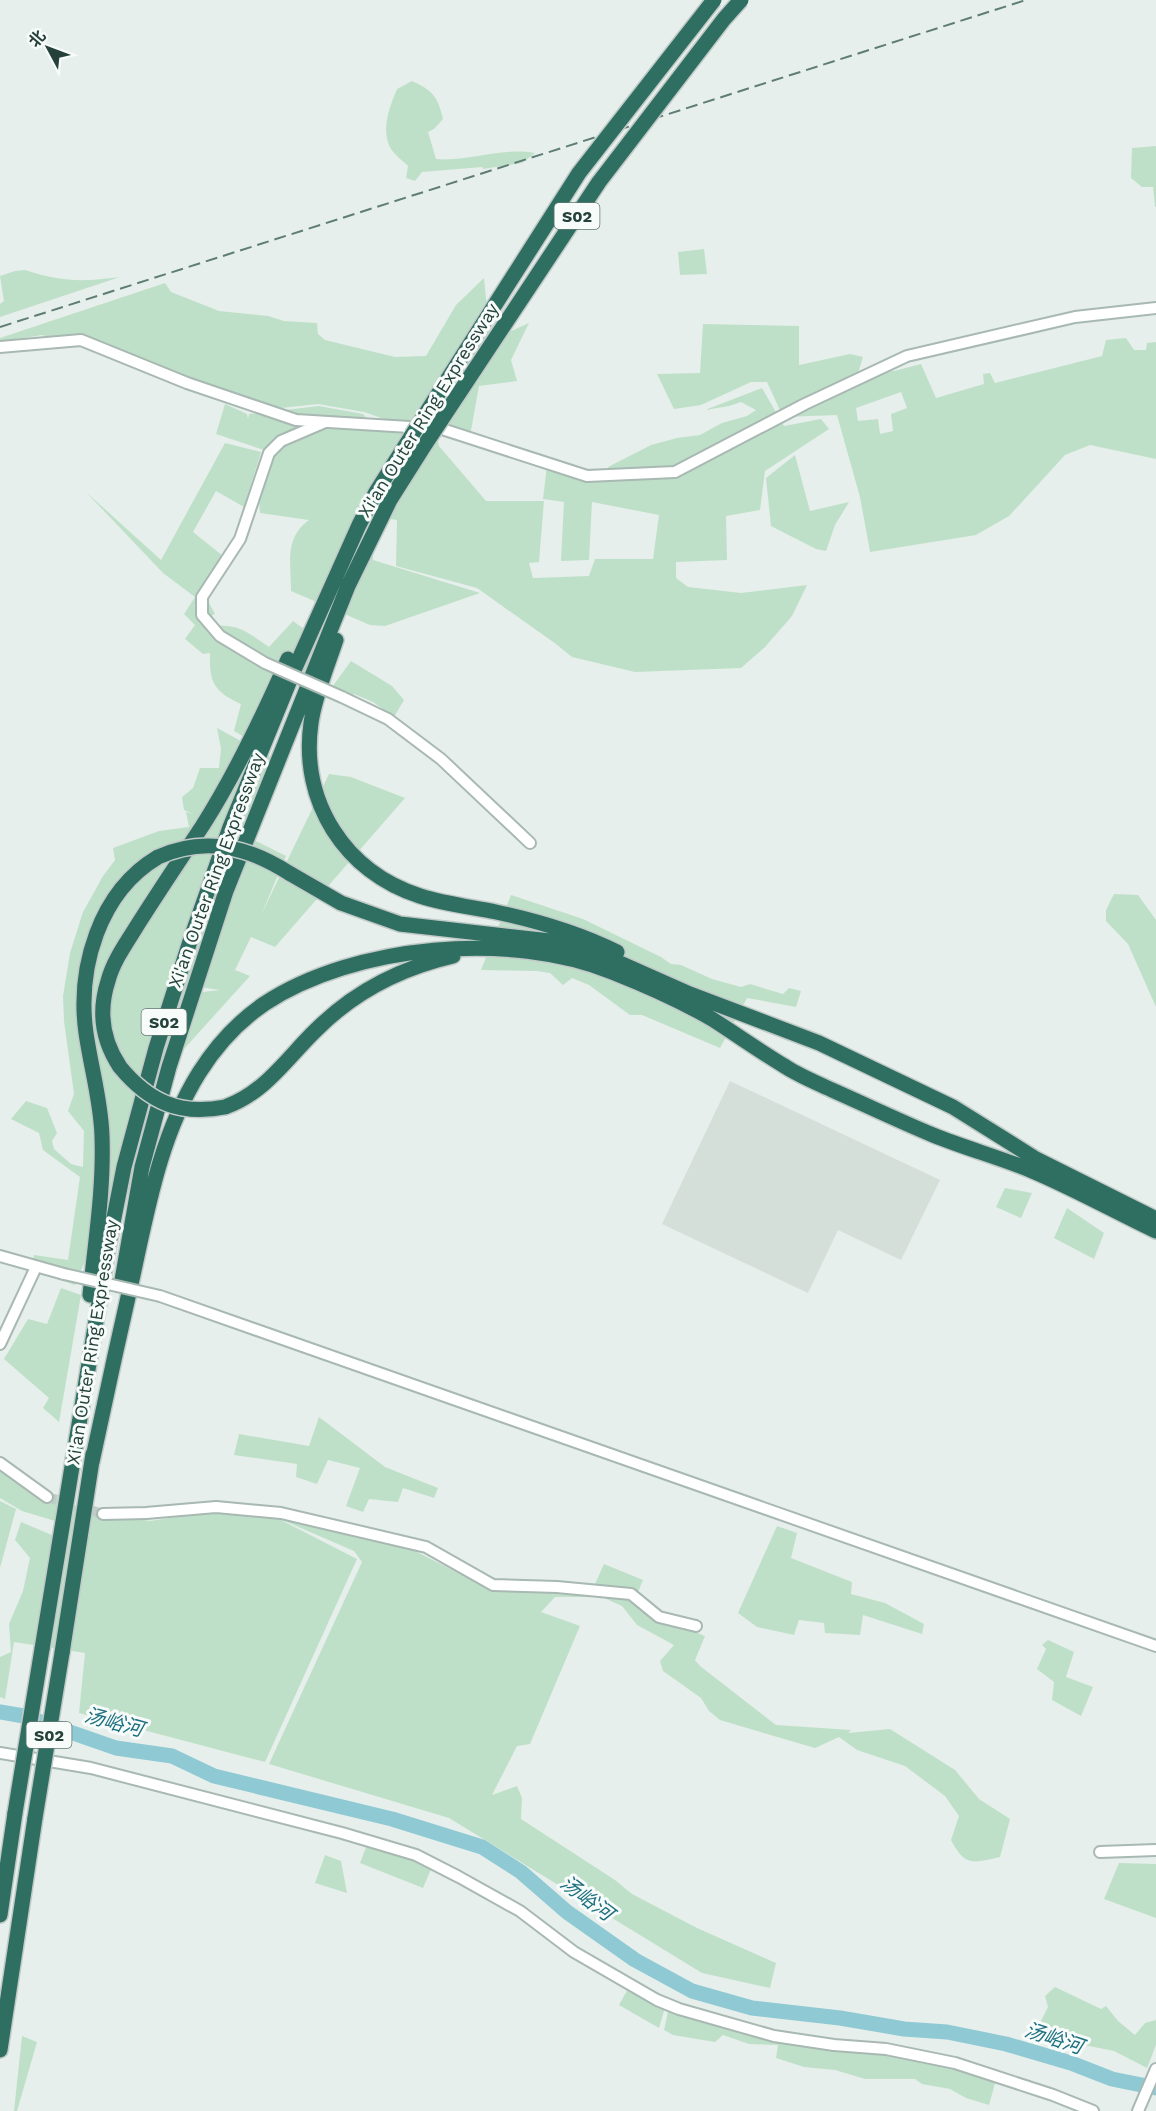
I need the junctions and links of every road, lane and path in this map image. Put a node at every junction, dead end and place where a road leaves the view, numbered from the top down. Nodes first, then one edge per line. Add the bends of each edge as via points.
1 (714, 0) edge
2 (741, 0) edge
3 (1156, 308) edge
4 (0, 347) edge
5 (326, 422) junction
6 (396, 490) junction
7 (376, 492) junction
8 (530, 843) dead end
9 (513, 950) junction
10 (690, 994) junction
11 (1156, 1219) edge
12 (1156, 1231) edge
13 (0, 1256) edge
14 (36, 1268) junction
15 (0, 1344) edge
16 (79, 1425) junction
17 (92, 1462) junction
18 (0, 1463) edge
19 (47, 1497) tunnel mouth
20 (103, 1514) tunnel mouth
21 (696, 1626) dead end
22 (1156, 1646) edge
23 (0, 1753) edge
24 (1156, 1850) edge
25 (1100, 1852) dead end
26 (0, 1915) edge
27 (0, 2050) edge
28 (1156, 2069) edge
29 (1093, 2111) edge
30 (1138, 2111) edge

1 - 7 highway, Xi'an Outer Ring Expressway / S02, bridge via 579,173
2 - 6 highway, Xi'an Outer Ring Expressway / S02, bridge via 599,182
3 - 5 street via 1075,317 907,356 675,472 587,476 442,429
4 - 5 street via 81,340 296,420
5 - 8 street, bridge via 281,441 270,453 240,539 202,597 202,615 220,636 265,663 388,718 441,759
6 - 10 highway via 337,638 311,722 313,780 321,807 335,832 361,864 397,887 422,897 528,920 586,938
6 - 17 highway, Xi'an Outer Ring Expressway / S02 via 348,586 266,787 226,891 182,1025 142,1167
7 - 9 highway, bridge via 323,583 216,804 117,957 104,996 103,1030 120,1067 141,1090 168,1105 195,1110 225,1107 269,1080 336,1011 381,982 440,959
7 - 16 highway, Xi'an Outer Ring Expressway / S02 via 318,615 234,816 173,994 124,1167
9 - 12 highway via 577,960 611,971 701,1013 790,1070 934,1136 1030,1170
9 - 17 highway via 423,951 329,972 264,1004 218,1047 186,1096 164,1149
10 - 11 highway via 819,1043 953,1107 1036,1159
10 - 16 highway, bridge via 611,959 569,946 385,920 342,903 261,857 222,846 184,848 158,857 135,873 109,906 95,939 87,975 85,1022 101,1119 102,1178
13 - 14 street
14 - 15 street
14 - 22 street, bridge via 160,1296
16 - 26 highway, Xi'an Outer Ring Expressway / S02, bridge
17 - 27 highway, Xi'an Outer Ring Expressway / S02, bridge
18 - 19 street
20 - 21 street via 216,1507 280,1513 426,1546 493,1585 631,1594 659,1617
23 - 29 street via 91,1768 416,1856 520,1911 574,1952 679,2009 774,2036 886,2049 955,2063
24 - 25 street
28 - 30 street

